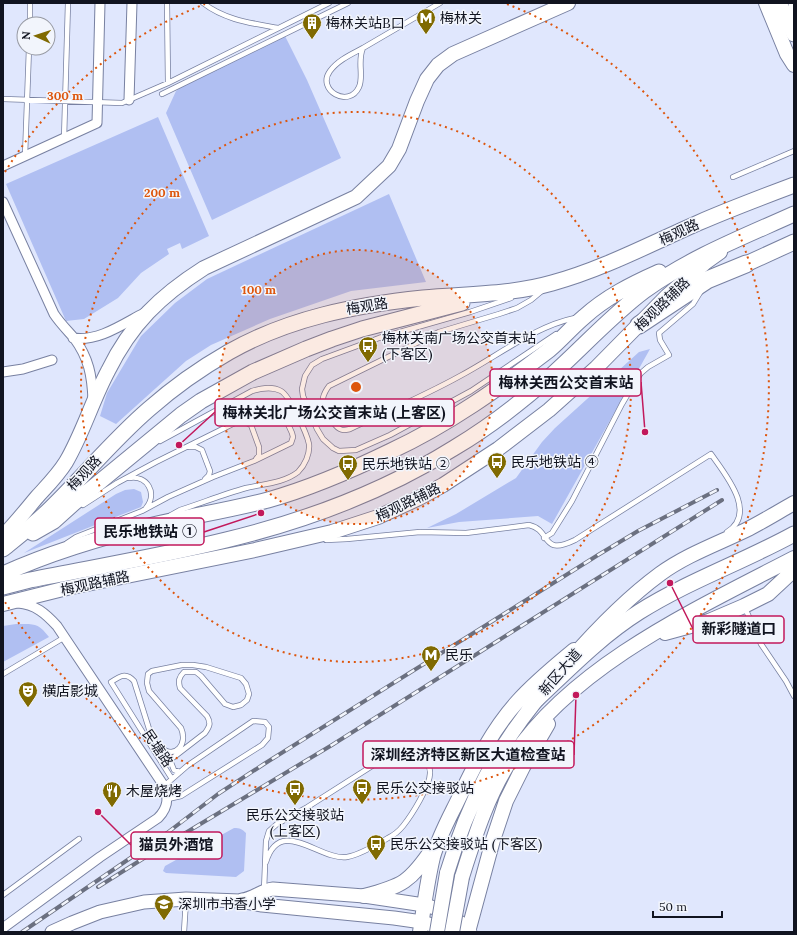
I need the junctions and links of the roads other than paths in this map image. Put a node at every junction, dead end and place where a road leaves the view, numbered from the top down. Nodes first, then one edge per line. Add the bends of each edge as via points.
1 (30, 3) edge
2 (68, 3) edge
3 (100, 3) edge
4 (132, 3) edge
5 (167, 3) edge
6 (203, 3) edge
7 (329, 3) edge
8 (348, 3) edge
9 (440, 3) edge
10 (568, 3) edge
11 (766, 3) edge
12 (779, 3) edge
13 (794, 3) edge
14 (30, 16) edge
15 (794, 22) edge
16 (278, 28) junction
17 (794, 34) edge
18 (363, 48) junction
19 (29, 56) edge
20 (794, 65) edge
21 (168, 83) junction
22 (162, 94) dead end
23 (3, 99) edge
24 (27, 100) junction
25 (129, 100) junction
26 (65, 101) junction
27 (98, 102) junction
28 (64, 139) junction
29 (794, 151) edge
30 (25, 156) junction
31 (3, 166) edge
32 (733, 177) dead end
33 (794, 184) edge
34 (3, 202) edge
35 (794, 214) edge
36 (733, 242) junction
37 (794, 242) edge
38 (794, 247) edge
39 (709, 253) junction
40 (746, 264) junction
41 (707, 280) junction
42 (552, 283) junction
43 (498, 294) junction
44 (152, 309) junction
45 (584, 317) junction
46 (639, 325) junction
47 (73, 338) junction
48 (52, 360) dead end
49 (3, 372) edge
50 (93, 404) junction
51 (239, 421) junction
52 (187, 447) junction
53 (254, 461) junction
54 (122, 463) junction
55 (126, 478) junction
56 (200, 483) junction
57 (794, 503) edge
58 (81, 506) dead end
59 (75, 509) dead end
60 (145, 509) junction
61 (54, 521) junction
62 (152, 525) junction
63 (794, 534) edge
64 (3, 536) edge
65 (306, 538) junction
66 (544, 538) junction
67 (3, 549) edge
68 (51, 554) junction
69 (794, 558) edge
70 (684, 559) junction
71 (794, 570) edge
72 (3, 574) edge
73 (3, 587) edge
74 (7, 603) edge
75 (744, 606) junction
76 (593, 634) junction
77 (65, 636) junction
78 (647, 638) junction
79 (3, 674) edge
80 (573, 690) junction
81 (794, 696) edge
82 (537, 699) junction
83 (180, 772) junction
84 (172, 779) junction
85 (164, 786) junction
86 (168, 799) junction
87 (440, 838) junction
88 (79, 839) dead end
89 (266, 862) junction
90 (264, 891) junction
91 (3, 895) edge
92 (364, 896) junction
93 (186, 898) junction
94 (240, 901) junction
95 (262, 905) junction
96 (424, 905) junction
97 (421, 927) edge
98 (3, 928) edge
99 (469, 931) edge
100 (52, 932) edge
101 (184, 932) edge
102 (438, 932) edge
103 (452, 932) edge

1 - 14 lane
2 - 26 lane
3 - 27 street
4 - 25 street
5 - 21 lane
6 - 16 lane via 232,19
7 - 16 lane
8 - 22 lane
9 - 18 lane
10 - 44 main road via 453,54 438,66 427,79 399,149 389,166 356,197 204,268 184,281
11 - 20 main road
12 - 17 highway
13 - 15 street
16 - 21 lane
18 - 18 lane via 341,61 327,76 328,87 335,95 351,96 358,88 360,54
19 - 24 lane
21 - 25 lane
23 - 24 lane
24 - 26 lane
24 - 30 lane
25 - 27 lane via 122,103
26 - 27 lane
26 - 28 lane
27 - 28 street via 97,123
28 - 30 street
29 - 32 lane
30 - 31 street
33 - 42 highway, 梅观路 via 697,223 625,257
34 - 47 street via 54,314
35 - 36 highway
36 - 39 highway
36 - 46 main road, 梅观路辅路 via 667,296
37 - 40 highway
38 - 40 highway
39 - 45 highway via 618,292
39 - 73 highway via 664,277 643,292 553,374 478,433 419,468 374,490 333,507 241,536
40 - 41 highway
41 - 46 highway
41 - 66 lane via 695,302 659,333 669,355 641,373 636,380 572,502 552,533
42 - 43 highway, 梅观路
42 - 45 lane via 517,308 439,332 329,386 323,397 334,425 338,429 350,429 460,377 535,333 566,320
42 - 45 lane via 470,312 379,338 317,361 308,369 302,389 323,439 339,451 349,451 390,435 471,391
43 - 54 highway via 362,329 279,360 201,401
43 - 67 highway, 梅观路 via 424,298 361,306 280,328 230,351 190,377 148,410 105,450 50,509
44 - 47 street via 99,335
44 - 50 main road via 136,325 124,343
45 - 62 highway via 551,348 482,399 444,424 392,451 328,479 269,499
46 - 65 main road, 梅观路辅路 via 550,410 463,472 417,499 378,517
47 - 50 street via 90,366
48 - 49 street
50 - 64 main road via 65,463
51 - 52 lane
51 - 53 lane via 251,425 260,447 259,455
51 - 53 lane via 265,408 275,407 282,411 292,434 291,443
52 - 55 lane
52 - 56 lane via 200,448 209,468 209,475
53 - 56 lane
54 - 61 highway
54 - 62 lane via 252,391 274,388 290,400 309,444 308,456 299,471 284,480 246,488 180,510
55 - 58 lane
55 - 60 lane via 139,478 149,486 151,498
56 - 60 lane
57 - 70 main road, 新区大道 via 747,530
59 - 61 lane
60 - 68 lane via 76,537
61 - 67 highway
62 - 68 highway
63 - 82 highway via 704,577 638,613 602,640
65 - 66 lane via 325,540 420,532 466,533 529,525 535,526
65 - 74 main road, 梅观路辅路
66 - 70 lane via 554,546 575,540 712,454 738,496 740,516 729,531
68 - 72 highway
69 - 78 main road, 新区大道 via 681,617
70 - 76 main road, 新区大道 via 640,589
71 - 75 main road via 768,594
74 - 77 street, 民塘路 via 24,603 36,607 47,615
75 - 78 main road via 709,621
75 - 81 lane via 761,644
76 - 82 main road, 新区大道
76 - 87 main road via 533,685 504,718 478,757
77 - 79 lane
77 - 85 street, 民塘路
78 - 80 main road, 新区大道 via 612,660
80 - 99 main road via 538,740 506,801
80 - 103 main road, 新区大道, bridge via 528,736 497,784 472,844 462,877
82 - 102 main road, 新区大道, bridge via 519,721 486,774 463,826 448,873
83 - 84 lane
83 - 84 lane via 174,770 170,760 205,733 210,722 180,688 178,682 181,675 184,672 196,672 225,704 233,707 241,705 246,700 249,689 246,684 241,678 193,665 152,670 148,674 149,691 181,728 184,735 179,748 166,751 160,747 150,732 134,681 125,675 111,682
83 - 86 lane via 253,721 265,722 269,727 268,738 262,745 181,796
84 - 85 lane
85 - 86 street, 民塘路
86 - 98 street via 165,810 158,818
87 - 92 main road via 409,879 387,890
87 - 96 main road via 433,857
88 - 91 lane
89 - 89 lane via 274,846 284,842 297,841 323,852 346,857 394,834 402,827 423,795 429,780 428,764 413,750 394,752 277,824 270,831 266,841
89 - 90 lane
90 - 92 main road via 276,889
90 - 94 main road via 253,898
90 - 95 lane
92 - 96 main road
93 - 94 main road
93 - 100 main road via 144,902 100,912
93 - 101 lane
94 - 95 main road
95 - 97 main road via 394,918
96 - 97 main road
96 - 99 main road via 447,914
97 - 103 main road

